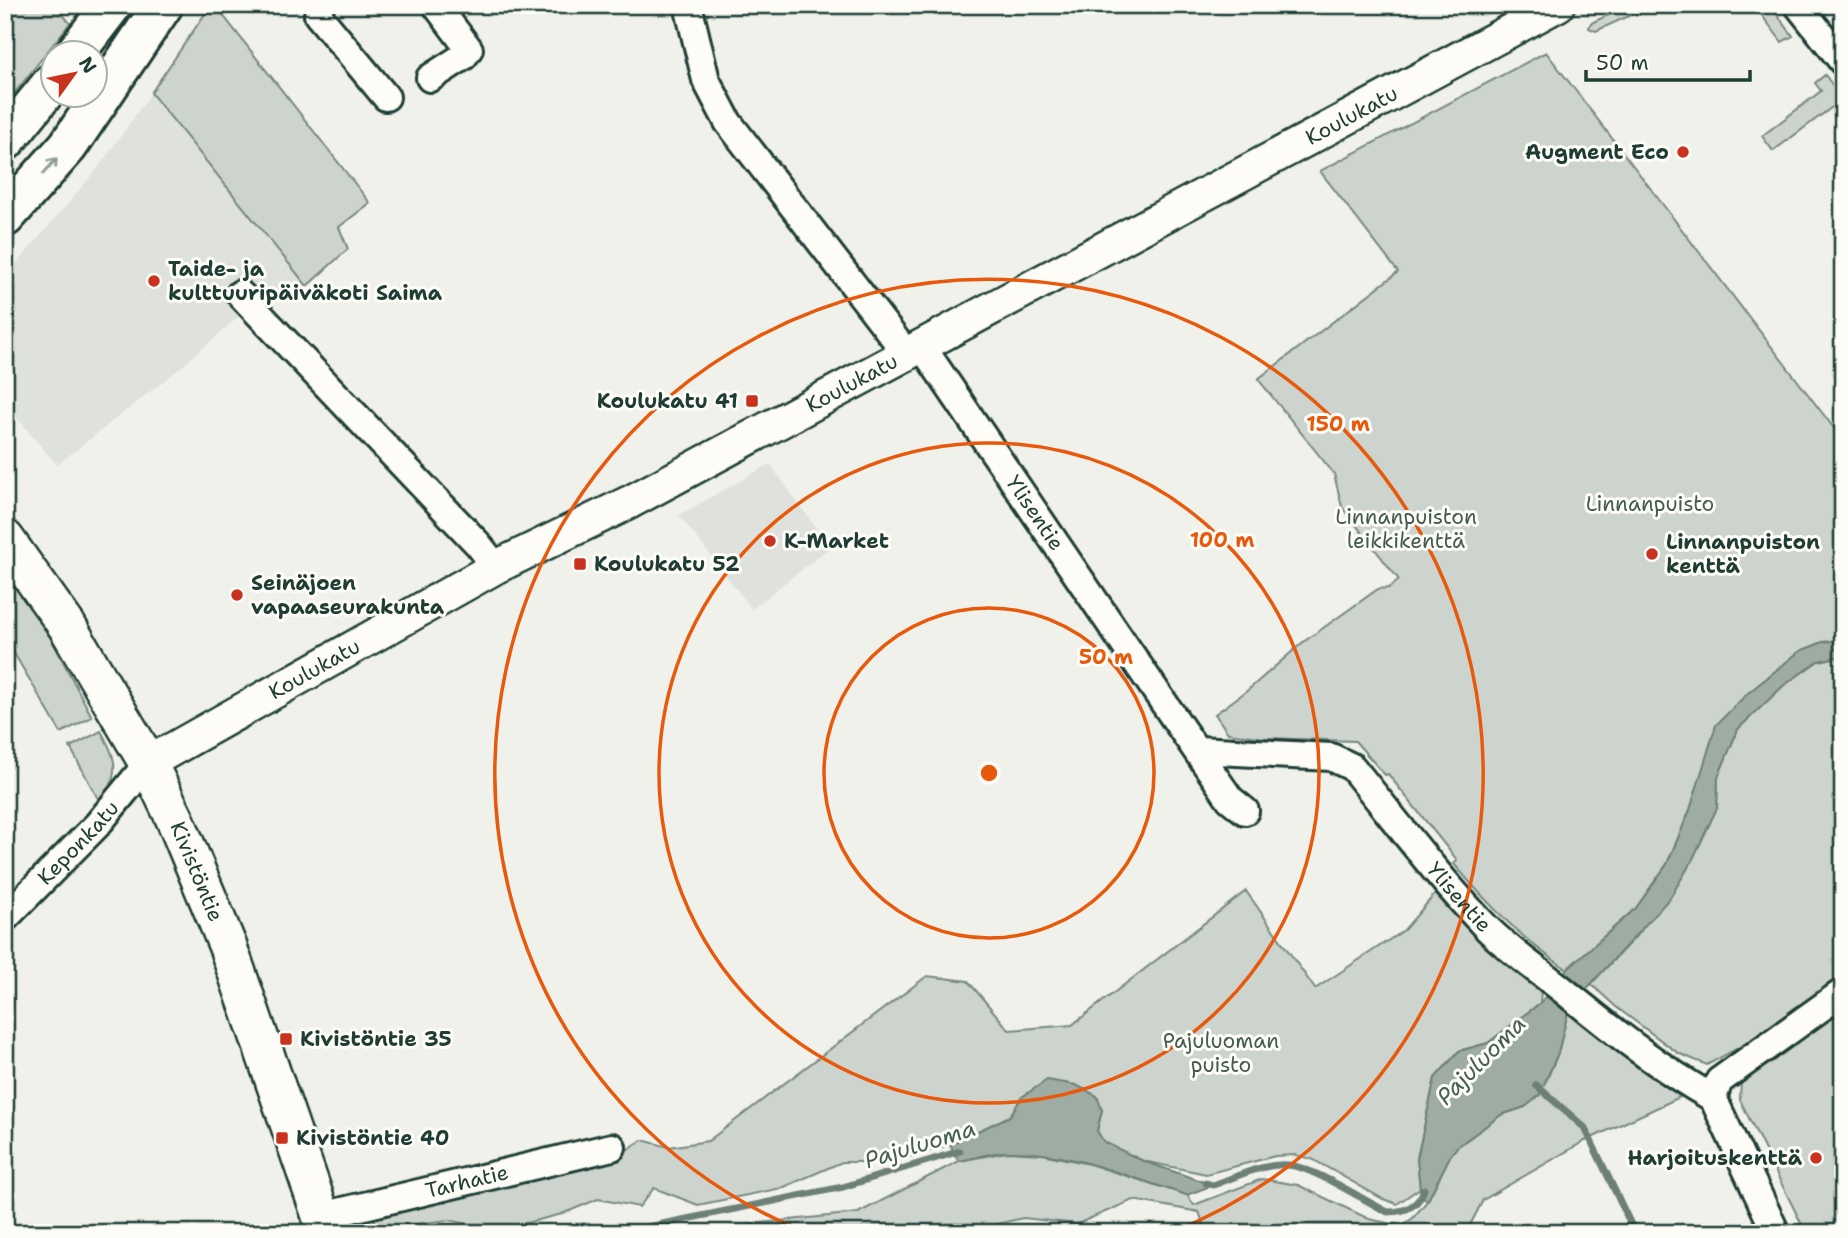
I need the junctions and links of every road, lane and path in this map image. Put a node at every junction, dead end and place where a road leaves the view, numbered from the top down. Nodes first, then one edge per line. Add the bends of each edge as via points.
1 (112, 5) edge
2 (163, 5) edge
3 (320, 5) edge
4 (436, 5) edge
5 (688, 5) edge
6 (1558, 5) edge
7 (1798, 5) edge
8 (87, 38) edge
9 (1843, 62) edge
10 (430, 78) dead end
11 (386, 97) dead end
12 (38, 100) edge
13 (5, 141) edge
14 (5, 217) edge
15 (240, 294) dead end
16 (914, 349) junction
17 (5, 539) edge
18 (496, 567) junction
19 (1196, 750) junction
20 (148, 763) junction
21 (1245, 811) dead end
22 (5, 918) edge
23 (1843, 992) edge
24 (1713, 1098) junction
25 (612, 1147) dead end
26 (325, 1225) edge
27 (1776, 1233) edge

1 - 8 main road
14 -> 2 main road via 68,146
3 - 11 street via 318,15
4 - 10 street via 470,49
5 - 16 street, Ylisentie via 706,80 728,122
6 - 16 street, Koulukatu
7 - 9 street
12 - 13 main road
15 - 18 street
16 - 18 street, Koulukatu via 630,502
16 - 19 street, Ylisentie
17 - 20 main road, Kivistöntie via 67,626
18 - 20 street, Koulukatu
19 - 21 street, Ylisentie via 1230,799
19 - 24 street, Ylisentie via 1331,757 1352,767 1488,929 1671,1074
20 - 22 street, Keponkatu via 97,825
20 - 26 main road, Kivistöntie via 228,947
23 - 24 street via 1719,1081
24 - 27 street
25 - 26 street, Tarhatie

